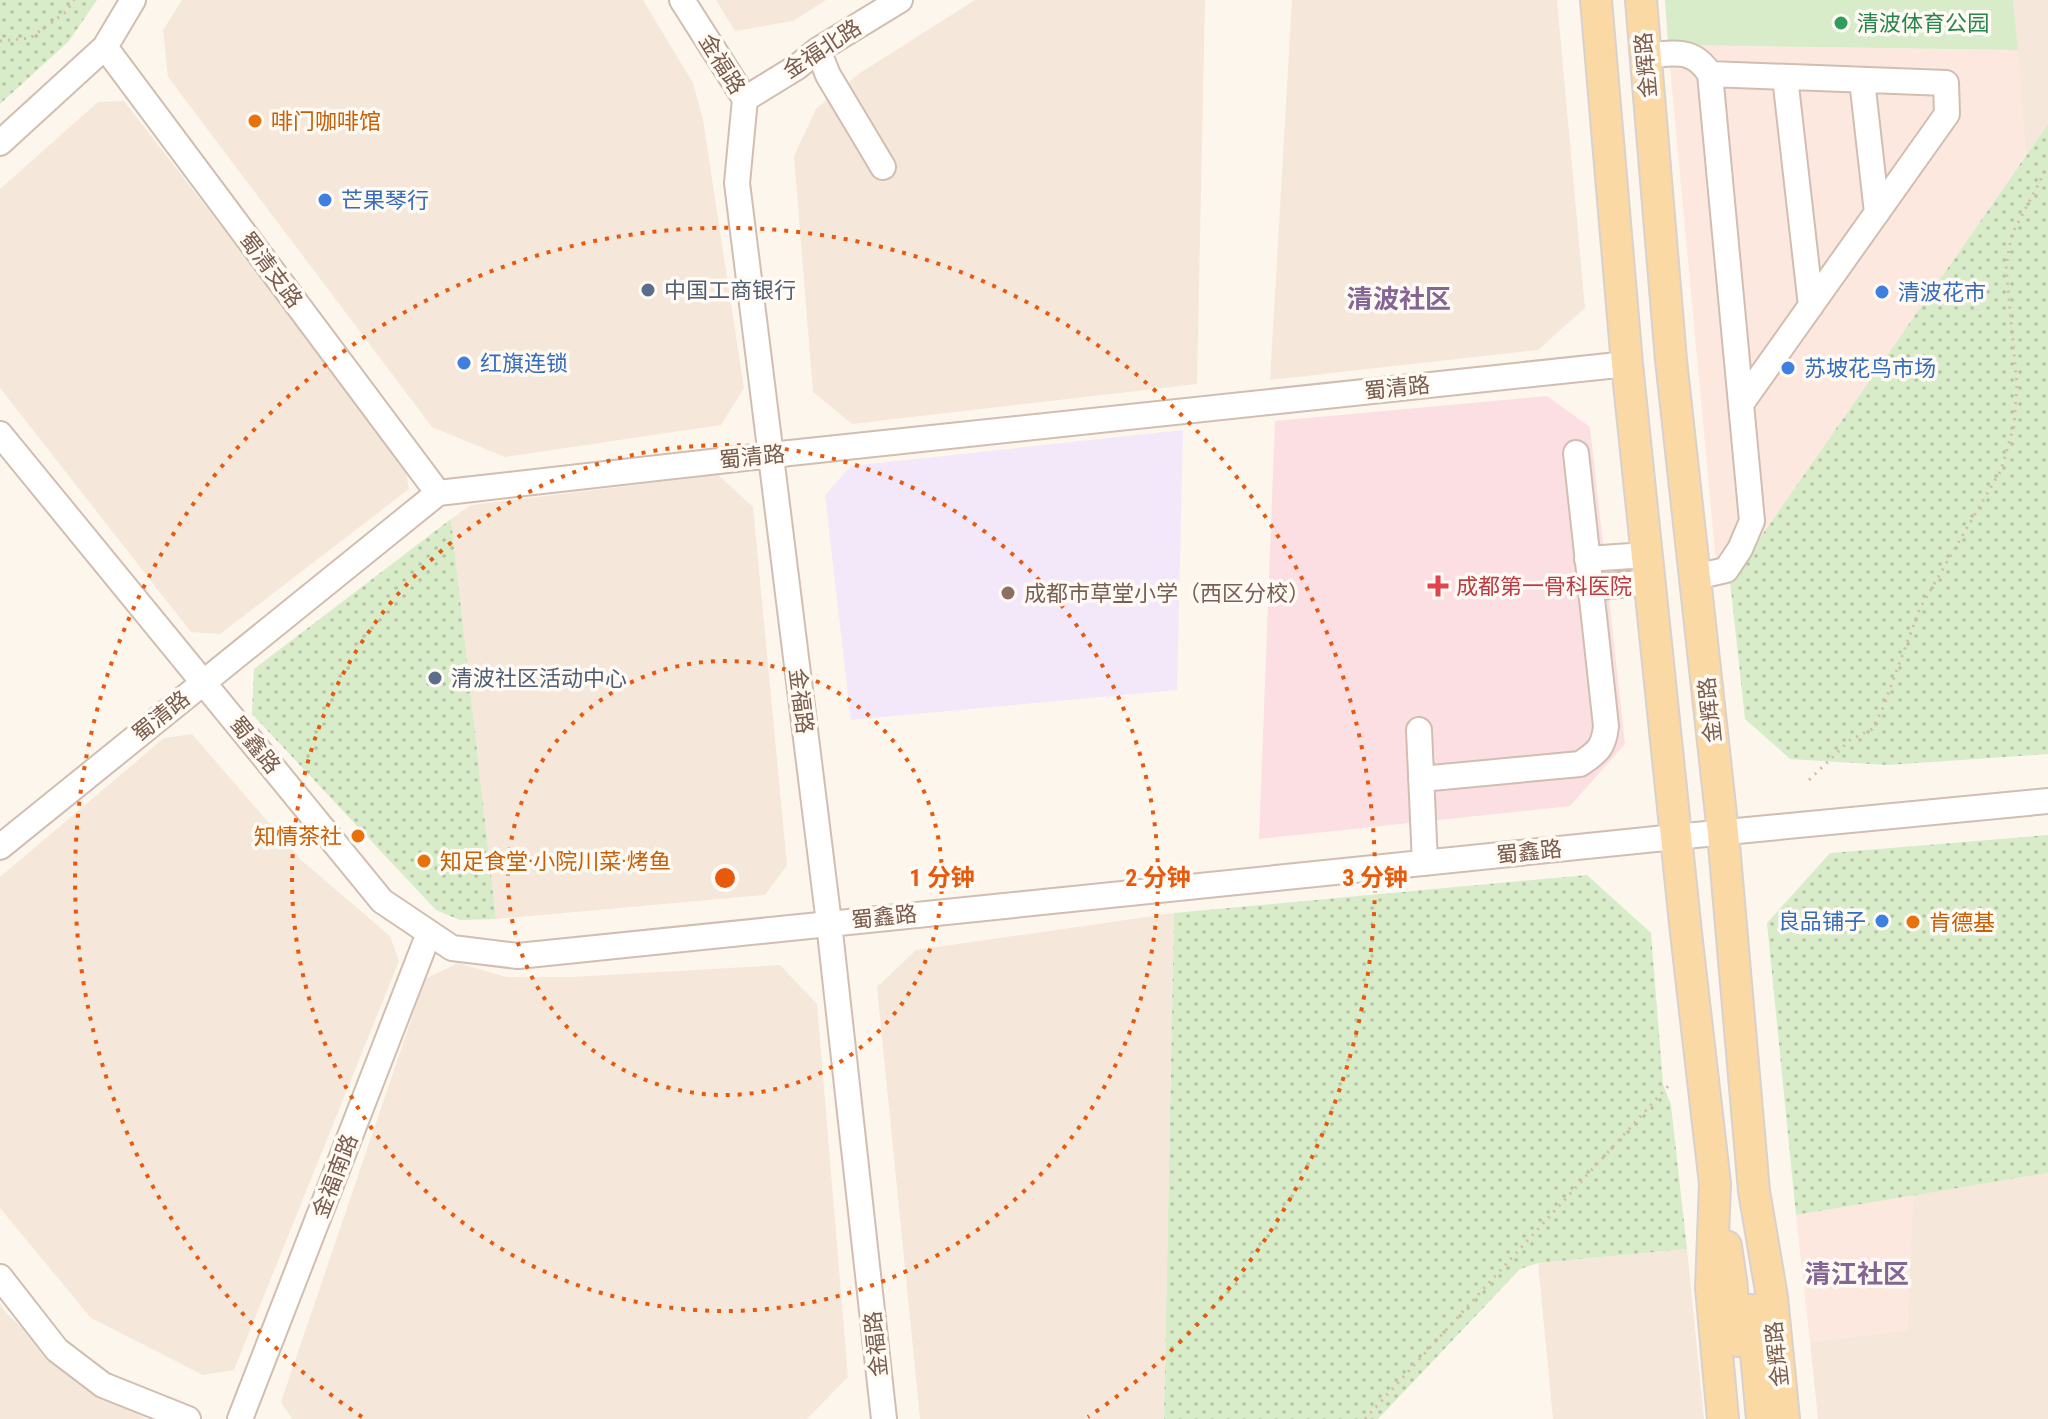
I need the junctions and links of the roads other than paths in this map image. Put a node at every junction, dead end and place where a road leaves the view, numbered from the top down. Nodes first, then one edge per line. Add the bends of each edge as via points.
1 (133, 0) edge
2 (682, 0) edge
3 (900, 0) edge
4 (1596, 0) edge
5 (1641, 0) edge
6 (105, 47) junction
7 (818, 50) junction
8 (1646, 55) junction
9 (1710, 74) junction
10 (1785, 77) junction
11 (1862, 80) junction
12 (745, 99) junction
13 (0, 143) edge
14 (883, 167) dead end
15 (1877, 213) junction
16 (1811, 306) junction
17 (1627, 364) junction
18 (1741, 404) junction
19 (0, 434) edge
20 (1576, 453) dead end
21 (771, 455) junction
22 (438, 493) junction
23 (1587, 559) junction
24 (1648, 568) junction
25 (1695, 577) junction
26 (1590, 588) junction
27 (203, 682) junction
28 (1419, 730) dead end
29 (1421, 779) junction
30 (2048, 801) edge
31 (1723, 833) junction
32 (1675, 837) junction
33 (0, 847) edge
34 (1425, 863) junction
35 (829, 923) junction
36 (429, 933) junction
37 (1715, 1184) junction
38 (1754, 1191) junction
39 (0, 1277) edge
40 (1741, 1289) junction
41 (188, 1419) edge
42 (240, 1419) edge
43 (884, 1419) edge
44 (1723, 1419) edge
45 (1744, 1419) edge
46 (1762, 1419) edge
47 (1784, 1419) edge

1 - 6 street
2 - 12 street, 金福路
3 - 7 street, 金福北路
4 - 17 main road, 金辉路
5 - 8 main road, 金辉路
6 - 13 street
6 - 22 street, 蜀清支路
7 - 12 street, 金福北路
7 - 14 street
8 - 9 street via 1682,53 1700,60
8 - 25 main road, 金辉路
9 - 10 street
9 - 18 street
10 - 11 street
10 - 16 street
11 - 15 street
11 - 15 street via 1946,83 1947,114
12 - 21 street, 金福路 via 737,183
15 - 16 street
16 - 18 street
17 - 21 street, 蜀清路
17 - 24 main road, 金辉路
18 - 25 street via 1752,521 1726,570
19 - 27 street, 蜀鑫路
20 - 23 street
21 - 22 street, 蜀清路
21 - 35 street, 金福路
22 - 27 street, 蜀清路
23 - 24 street
23 - 26 street
24 - 25 main road
24 - 26 street
24 - 32 main road, 金辉路
25 - 31 main road, 金辉路
26 - 29 street via 1606,726 1598,750 1570,766
27 - 33 street, 蜀清路
27 - 36 street, 蜀鑫路 via 382,901
28 - 29 street
29 - 34 street
30 - 31 street, 蜀鑫路
31 - 32 street, 蜀鑫路
31 - 38 main road, 金辉路
32 - 34 street, 蜀鑫路
32 - 37 main road, 金辉路
34 - 35 street, 蜀鑫路
35 - 36 street, 蜀鑫路 via 518,956 452,948
35 - 43 street, 金福路
36 - 42 street, 金福南路
37 - 40 main road
37 - 44 main road, 金辉路 via 1711,1288
38 - 40 main road
38 - 47 main road, 金辉路 via 1772,1297
39 - 41 street via 57,1350 80,1368 103,1385
40 - 45 main road
40 - 46 main road

